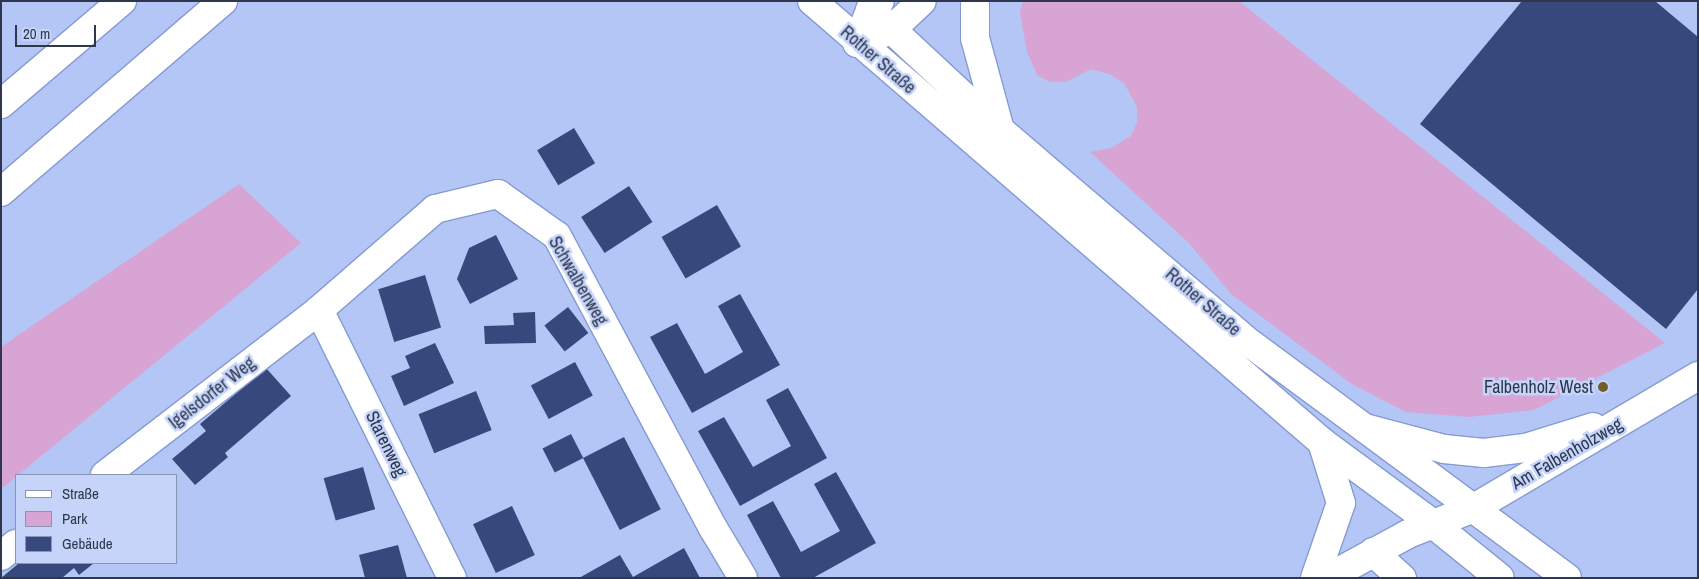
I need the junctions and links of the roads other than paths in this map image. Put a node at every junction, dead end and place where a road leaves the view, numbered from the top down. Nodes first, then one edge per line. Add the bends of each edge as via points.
1 (122, 1) edge
2 (223, 1) edge
3 (812, 1) edge
4 (922, 1) edge
5 (975, 1) edge
6 (870, 4) edge
7 (891, 30) junction
8 (857, 43) junction
9 (1, 104) edge
10 (1000, 130) junction
11 (1, 192) edge
12 (319, 310) junction
13 (1698, 376) edge
14 (1637, 413) junction
15 (1365, 428) junction
16 (1322, 442) junction
17 (106, 474) edge
18 (1474, 508) junction
19 (1432, 523) junction
20 (15, 545) edge
21 (1373, 552) junction
22 (1, 556) edge
23 (452, 578) edge
24 (743, 578) edge
25 (1315, 578) edge
26 (1327, 578) edge
27 (1402, 578) edge
28 (1500, 578) edge
29 (1567, 578) edge

1 - 9 main road
2 - 11 main road
3 - 8 main road, Rother Straße
4 - 7 main road
5 - 10 main road via 975,38
6 - 7 main road, Rother Straße
6 - 8 main road
7 - 8 main road
7 - 10 main road, Rother Straße
8 - 16 main road, Rother Straße
10 - 15 main road, Rother Straße via 1251,344
12 - 17 main road, Igelsdorfer Weg
12 - 23 main road, Starenweg
12 - 24 main road, Schwalbenweg via 435,209 498,194 556,236
13 - 14 main road, Am Falbenholzweg
14 - 15 main road via 1526,448 1484,453 1444,448
14 - 18 main road, Am Falbenholzweg
15 - 18 main road, Rother Straße
16 - 19 main road, Rother Straße
16 - 25 main road via 1342,503
18 - 19 main road, Am Falbenholzweg
18 - 29 main road, Rother Straße
19 - 21 main road, Am Falbenholzweg
19 - 28 main road, Rother Straße
20 - 22 main road
21 - 26 main road, Am Falbenholzweg
21 - 27 main road

